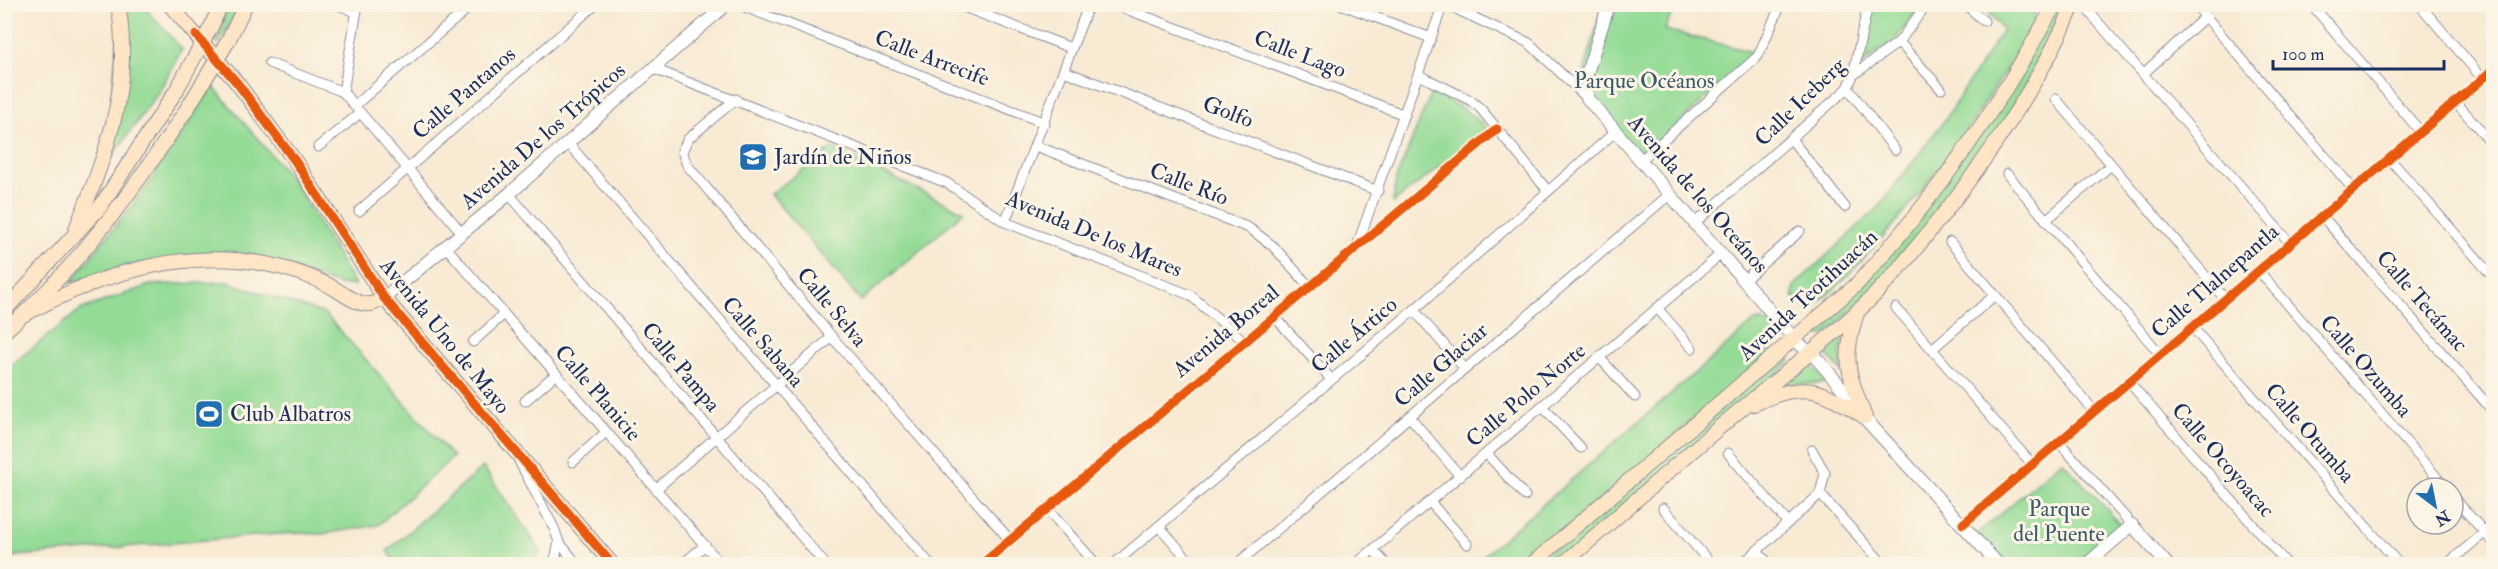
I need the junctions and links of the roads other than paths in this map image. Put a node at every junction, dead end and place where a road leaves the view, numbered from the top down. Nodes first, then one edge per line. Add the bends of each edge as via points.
1 (118, 4) edge
2 (169, 4) edge
3 (221, 4) edge
4 (246, 4) edge
5 (336, 4) edge
6 (473, 4) edge
7 (596, 4) edge
8 (727, 4) edge
9 (737, 4) edge
10 (956, 4) edge
11 (1089, 4) edge
12 (1113, 4) edge
13 (1340, 4) edge
14 (1444, 4) edge
15 (1609, 4) edge
16 (1868, 4) edge
17 (1926, 4) edge
18 (1965, 4) edge
19 (2055, 4) edge
20 (2074, 4) edge
21 (2194, 4) edge
22 (2311, 4) edge
23 (2419, 4) edge
24 (1780, 5) edge
25 (357, 8) edge
26 (2090, 14) dead end
27 (2205, 17) junction
28 (1984, 21) dead end
29 (1431, 38) junction
30 (1899, 42) junction
31 (1071, 48) junction
32 (269, 63) dead end
33 (654, 69) junction
34 (2493, 69) edge
35 (1064, 71) junction
36 (2143, 74) junction
37 (1419, 75) junction
38 (1853, 75) junction
39 (2482, 78) junction
40 (1848, 88) junction
41 (1941, 89) dead end
42 (343, 92) junction
43 (1587, 98) junction
44 (736, 99) junction
45 (2056, 99) dead end
46 (2455, 101) junction
47 (356, 110) junction
48 (1405, 115) junction
49 (1045, 123) junction
50 (1497, 129) junction
51 (2420, 131) junction
52 (1615, 132) junction
53 (1791, 139) junction
54 (568, 143) junction
55 (1036, 146) junction
56 (2493, 146) edge
57 (318, 147) dead end
58 (1895, 150) dead end
59 (2389, 158) junction
60 (1640, 160) junction
61 (2111, 165) junction
62 (407, 168) junction
63 (2007, 174) dead end
64 (2353, 189) junction
65 (1378, 190) junction
66 (1548, 191) junction
67 (509, 194) junction
68 (1669, 195) junction
69 (1845, 207) dead end
70 (359, 211) dead end
71 (2322, 216) junction
72 (2046, 220) junction
73 (1005, 222) junction
74 (1695, 223) junction
75 (1800, 231) dead end
76 (462, 233) junction
77 (71, 239) junction
78 (1950, 243) dead end
79 (2290, 243) junction
80 (1357, 245) junction
81 (446, 247) junction
82 (1721, 254) junction
83 (2258, 270) junction
84 (2493, 278) edge
85 (1744, 280) junction
86 (1309, 286) junction
87 (1995, 296) junction
88 (384, 298) junction
89 (2225, 298) junction
90 (1657, 308) junction
91 (1859, 308) junction
92 (1896, 308) dead end
93 (1414, 310) junction
94 (4, 311) edge
95 (25, 314) junction
96 (504, 314) junction
97 (1274, 316) junction
98 (2192, 327) junction
99 (4, 332) edge
100 (832, 337) junction
101 (1795, 340) junction
102 (1244, 341) junction
103 (473, 342) dead end
104 (1692, 348) dead end
105 (1932, 348) junction
106 (1808, 354) junction
107 (2160, 354) junction
108 (1599, 357) junction
109 (1466, 369) junction
110 (556, 375) junction
111 (1331, 379) junction
112 (2129, 382) junction
113 (775, 386) junction
114 (1635, 397) dead end
115 (525, 401) dead end
116 (1542, 406) junction
117 (1739, 411) junction
118 (2094, 411) junction
119 (2493, 412) edge
120 (1410, 417) junction
121 (1865, 417) junction
122 (606, 432) junction
123 (715, 438) junction
124 (2059, 442) junction
125 (1581, 448) dead end
126 (512, 449) junction
127 (1812, 450) dead end
128 (1728, 453) dead end
129 (1487, 454) junction
130 (573, 462) dead end
131 (2032, 464) junction
132 (1460, 476) junction
133 (2436, 476) edge
134 (656, 489) junction
135 (1820, 494) junction
136 (1525, 496) dead end
137 (1430, 502) junction
138 (1664, 508) dead end
139 (1047, 509) junction
140 (2465, 511) edge
141 (1788, 523) junction
142 (1963, 524) junction
143 (2132, 525) junction
144 (2493, 525) edge
145 (1159, 526) junction
146 (2484, 533) junction
147 (1010, 540) junction
148 (559, 542) junction
149 (2493, 543) edge
150 (1467, 544) dead end
151 (705, 545) junction
152 (1373, 550) junction
153 (1757, 551) junction
154 (554, 564) edge
155 (578, 564) edge
156 (612, 564) edge
157 (682, 564) edge
158 (721, 564) edge
159 (825, 564) edge
160 (930, 564) edge
161 (982, 564) edge
162 (1096, 564) edge
163 (1114, 564) edge
164 (1191, 564) edge
165 (1237, 564) edge
166 (1356, 564) edge
167 (1386, 564) edge
168 (1532, 564) edge
169 (1563, 564) edge
170 (1711, 564) edge
171 (1742, 564) edge
172 (1769, 564) edge
173 (1883, 564) edge
174 (1998, 564) edge
175 (2087, 564) edge
176 (2167, 564) edge
177 (2287, 564) edge
178 (2399, 564) edge
179 (2447, 564) edge

1 - 77 main road via 122,64 117,111 105,157
2 - 88 main road, Avenida Uno de Mayo via 238,84 295,160
3 - 77 main road, bridge via 176,92 100,207
4 - 95 main road, bridge via 190,105 137,185 91,244
5 - 25 street
6 - 47 street
7 - 62 street, Calle Pantanos
8 - 33 street, Avenida De los Trópicos
9 - 49 street, Calle Arrecife
10 - 31 street
11 - 31 street
12 - 48 street, Calle Lago
13 - 29 street
14 - 29 street, Avenida Boreal
14 - 43 street, Avenida de los Oceános via 1529,43
15 - 43 street via 1587,73
16 - 38 street
17 - 30 street, Calle Iceberg
18 - 28 street
19 - 101 main road, Avenida Teotihuacán via 1967,151 1901,236 1855,286
20 - 91 main road, Avenida Teotihuacán via 2033,85 1981,162 1902,266
21 - 27 street
22 - 51 street
23 - 39 street
24 - 60 street via 1758,56
25 - 42 street
26 - 36 street
27 - 36 street
27 - 64 street
29 - 37 street, Avenida Boreal
30 - 38 street, Calle Iceberg
30 - 41 street
31 - 35 street
32 - 42 street
33 - 44 street, Avenida De los Mares
33 - 54 street, Avenida De los Trópicos
34 - 39 street, Calle Tlalnepantla
35 - 49 street
35 - 65 street, Golfo
36 - 79 street
37 - 48 street, Avenida Boreal
37 - 50 street via 1470,100
38 - 40 street, Calle Iceberg
39 - 46 street, Calle Tlalnepantla
40 - 53 street, Calle Iceberg
40 - 58 street
42 - 47 street
43 - 52 street, Avenida de los Oceános
44 - 73 street, Avenida De los Mares via 947,183
44 - 100 street, Calle Selva via 688,139 682,151 687,165
45 - 61 street
46 - 51 street, Calle Tlalnepantla
46 - 56 street
47 - 57 street
47 - 62 street
48 - 65 street, Avenida Boreal
49 - 55 street
50 - 66 street
50 - 80 street, Avenida Boreal
51 - 59 street, Calle Tlalnepantla
52 - 60 street, Avenida de los Oceános
52 - 66 street, Calle Ártico
53 - 69 street
53 - 74 street, Calle Iceberg
54 - 67 street, Avenida De los Trópicos
54 - 113 street, Calle Sabana
55 - 73 street
55 - 86 street, Calle Río via 1249,228 1273,246
59 - 64 street, Calle Tlalnepantla
59 - 84 street
60 - 68 street, Avenida de los Oceános
61 - 72 street
61 - 89 street
62 - 70 street, Calle Pantanos
62 - 76 street
63 - 72 street
64 - 71 street, Calle Tlalnepantla
65 - 80 street, Avenida Boreal
66 - 93 street, Calle Ártico
67 - 76 street, Avenida De los Trópicos
67 - 123 street, Calle Pampa
68 - 74 street, Avenida de los Oceános
68 - 109 street, Calle Glaciar
71 - 79 street, Calle Tlalnepantla
71 - 119 street, Calle Tecámac
72 - 107 street
73 - 102 street, Avenida De los Mares via 1190,296
74 - 82 street, Avenida de los Oceános
75 - 85 street
76 - 81 street, Avenida De los Trópicos
77 - 94 main road
78 - 87 street
79 - 83 street, Calle Tlalnepantla
80 - 86 street, Avenida Boreal
81 - 88 street, Avenida De los Trópicos
81 - 96 street, Calle Planicie
82 - 85 street, Avenida de los Oceános
82 - 90 street, Calle Polo Norte
83 - 89 street, Calle Tlalnepantla
83 - 133 street, Calle Ozumba
85 - 101 street, Avenida de los Oceános
86 - 97 street, Avenida Boreal
87 - 105 street
87 - 118 street
88 - 95 main road via 363,304 295,271 254,262 211,260 147,266 103,278
88 - 126 main road, Avenida Uno de Mayo
89 - 98 street, Calle Tlalnepantla
90 - 104 street
90 - 108 street, Calle Polo Norte
91 - 106 main road, Avenida Teotihuacán
91 - 121 main road via 1847,358 1849,376
92 - 105 street
93 - 109 street
93 - 111 street, Calle Ártico
95 - 99 main road
96 - 103 street
96 - 110 street, Calle Planicie
97 - 102 street, Avenida Boreal
97 - 111 street
98 - 107 street, Calle Tlalnepantla
98 - 178 street, Calle Otumba
100 - 113 street
100 - 147 street, Calle Selva
101 - 106 street, Avenida de los Oceános
101 - 168 main road, Avenida Teotihuacán
102 - 139 street, Avenida Boreal
105 - 131 street
106 - 117 main road, Avenida Teotihuacán
106 - 121 street, Avenida de los Oceános via 1818,360
107 - 112 street, Calle Tlalnepantla
108 - 114 street
108 - 116 street, Calle Polo Norte
109 - 120 street, Calle Glaciar
110 - 115 street
110 - 122 street, Calle Planicie
111 - 145 street, Calle Ártico
112 - 118 street, Calle Tlalnepantla
112 - 177 street, Calle Ocoyoacac
113 - 123 street
113 - 160 street, Calle Sabana
116 - 125 street
116 - 129 street, Calle Polo Norte
117 - 121 main road via 1790,391 1810,389 1827,394
117 - 169 main road, Avenida Teotihuacán
118 - 124 street, Calle Tlalnepantla
120 - 132 street
120 - 165 street, Calle Glaciar
121 - 142 street, Avenida de los Oceános
122 - 130 street
122 - 134 street, Calle Planicie
123 - 134 street
123 - 159 street, Calle Pampa
124 - 131 street, Calle Tlalnepantla
124 - 143 street
126 - 148 street
126 - 156 main road, Avenida Uno de Mayo
127 - 135 street via 1825,473
128 - 141 street
129 - 132 street, Calle Polo Norte
129 - 136 street
131 - 142 street, Calle Tlalnepantla
132 - 137 street, Calle Polo Norte
134 - 151 street, Calle Planicie
135 - 141 street
135 - 173 street
137 - 150 street
137 - 152 street, Calle Polo Norte
138 - 170 street
139 - 147 street, Avenida Boreal
139 - 162 street
140 - 146 street
141 - 153 street
142 - 174 street, Avenida de los Oceános
143 - 175 street
143 - 176 street
144 - 146 street
145 - 163 street, Calle Ártico
145 - 164 street
146 - 149 street
146 - 179 street
147 - 161 street, Avenida Boreal
148 - 154 street
148 - 155 street
151 - 157 street
151 - 158 street, Calle Planicie
152 - 166 street, Calle Polo Norte
152 - 167 street
153 - 171 street
153 - 172 street

